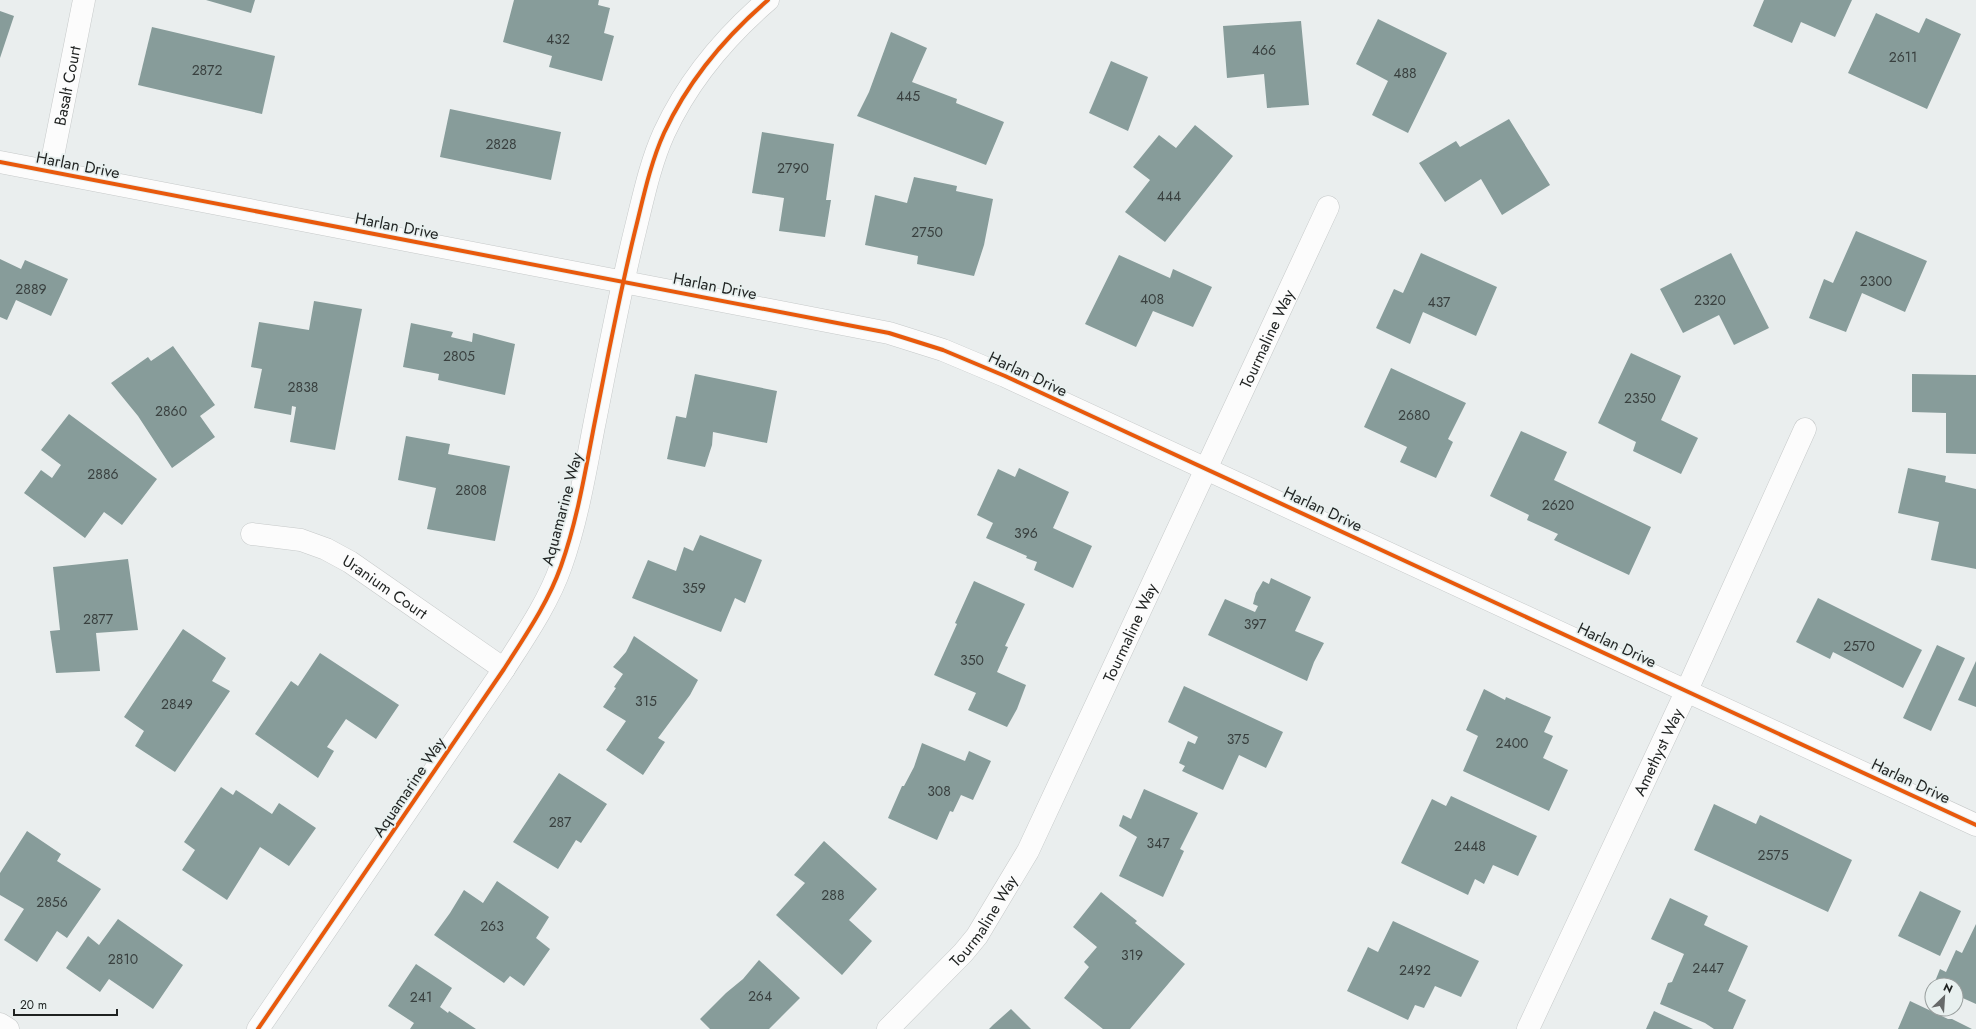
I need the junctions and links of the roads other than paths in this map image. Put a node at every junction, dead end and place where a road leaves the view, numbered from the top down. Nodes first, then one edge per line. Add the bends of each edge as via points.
1 (84, 0) edge
2 (768, 0) edge
3 (0, 162) edge
4 (50, 171) junction
5 (1328, 207) dead end
6 (622, 281) junction
7 (1805, 429) dead end
8 (1206, 468) junction
9 (252, 534) dead end
10 (504, 669) junction
11 (1687, 690) junction
12 (1976, 825) edge
13 (0, 1024) edge
14 (8, 1029) edge
15 (258, 1029) edge
16 (888, 1029) edge
17 (1528, 1029) edge

1 - 4 street, Basalt Court
2 - 6 street, Aquamarine Way via 724,41 698,76 664,133 654,158
3 - 4 street, Harlan Drive
4 - 6 street, Harlan Drive
5 - 8 street, Tourmaline Way
6 - 8 street, Harlan Drive via 881,331 915,340 974,362
6 - 10 street, Aquamarine Way via 589,456 561,567 538,614
7 - 11 street, Amethyst Way
8 - 11 street, Harlan Drive
8 - 16 street, Tourmaline Way via 1028,851 977,936
9 - 10 street, Uranium Court via 301,540 326,549 350,562
10 - 15 street, Aquamarine Way
11 - 12 street, Harlan Drive
11 - 17 street, Amethyst Way
13 - 14 street

